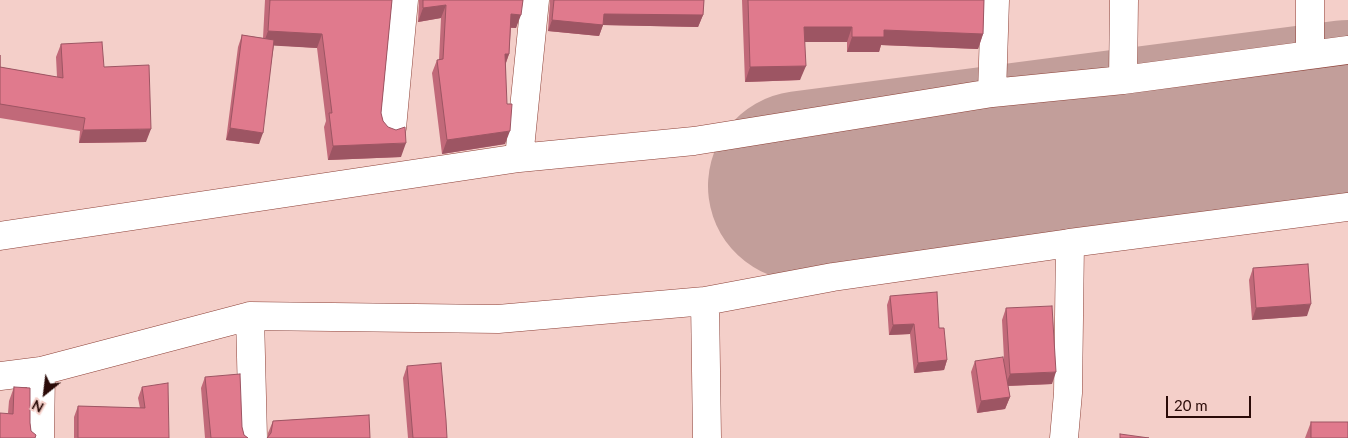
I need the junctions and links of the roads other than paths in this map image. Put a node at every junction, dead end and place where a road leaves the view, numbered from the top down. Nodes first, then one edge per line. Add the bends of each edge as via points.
1 (404, 0) edge
2 (535, 0) edge
3 (995, 0) edge
4 (1124, 0) edge
5 (1310, 0) edge
6 (1348, 50) edge
7 (1310, 55) junction
8 (1123, 80) junction
9 (992, 93) junction
10 (392, 128) edge
11 (520, 158) junction
12 (1348, 207) edge
13 (0, 236) edge
14 (1070, 243) junction
15 (705, 302) junction
16 (250, 316) junction
17 (41, 371) junction
18 (0, 376) edge
19 (40, 438) edge
20 (253, 438) edge
21 (707, 438) edge
22 (1064, 438) edge

1 - 10 street
2 - 11 street
3 - 9 street
4 - 8 street
5 - 7 street
6 - 7 street
7 - 8 street
8 - 9 street
9 - 11 street via 694,141
11 - 13 street
12 - 14 street
14 - 15 street via 833,277
14 - 22 street via 1068,393
15 - 16 street via 498,319
15 - 21 street
16 - 17 street
16 - 20 street
17 - 18 street
17 - 19 street

